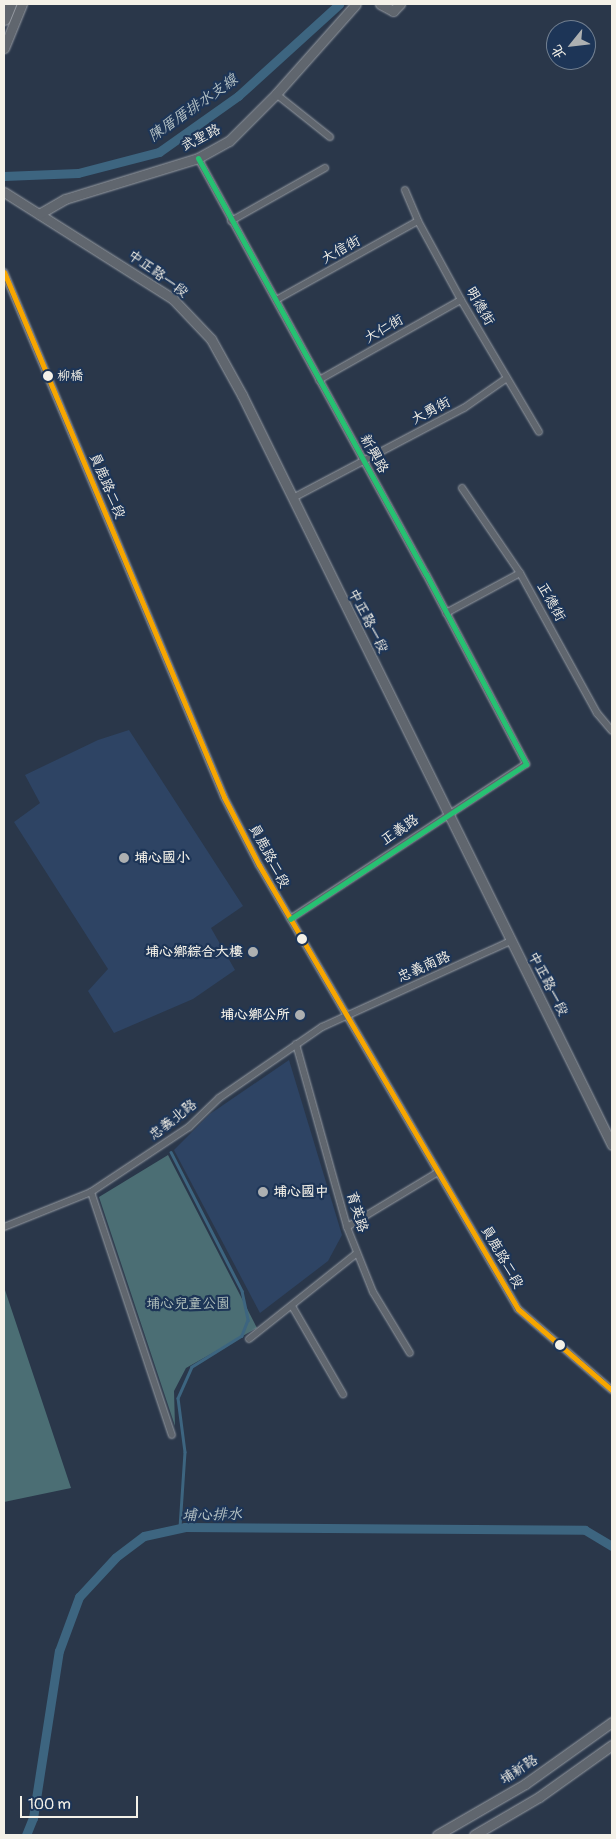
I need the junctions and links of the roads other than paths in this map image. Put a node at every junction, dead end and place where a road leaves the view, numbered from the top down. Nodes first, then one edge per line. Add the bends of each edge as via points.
1 (10, 4) edge
2 (22, 4) edge
3 (356, 4) edge
4 (380, 4) edge
5 (400, 4) edge
6 (4, 20) edge
7 (4, 48) edge
8 (276, 94) junction
9 (330, 137) dead end
10 (198, 158) junction
11 (326, 168) dead end
12 (405, 190) dead end
13 (4, 192) edge
14 (39, 214) junction
15 (232, 221) junction
16 (418, 221) junction
17 (4, 272) edge
18 (276, 300) junction
19 (461, 300) junction
20 (507, 378) junction
21 (319, 380) junction
22 (539, 432) dead end
23 (364, 461) junction
24 (462, 488) dead end
25 (293, 498) junction
26 (520, 573) junction
27 (446, 613) junction
28 (612, 731) edge
29 (526, 764) joint
30 (448, 813) junction
31 (290, 919) junction
32 (511, 941) junction
33 (348, 1015) junction
34 (296, 1044) junction
35 (612, 1145) edge
36 (438, 1172) junction
37 (91, 1192) junction
38 (347, 1226) junction
39 (4, 1227) edge
40 (357, 1253) junction
41 (292, 1306) junction
42 (249, 1338) dead end
43 (410, 1352) dead end
44 (612, 1390) edge
45 (343, 1394) dead end
46 (172, 1435) dead end
47 (612, 1722) edge
48 (612, 1745) edge
49 (437, 1835) edge
50 (474, 1835) edge

1 - 6 highway
2 - 7 main road
3 - 8 main road, 武聖路
4 - 5 main road via 393,11
8 - 9 street
8 - 10 main road, 武聖路 via 229,141
10 - 14 main road, 武聖路 via 65,199
10 - 15 street, 新興路
11 - 15 street
12 - 16 street, 明德街
13 - 14 main road, 中正路一段
14 - 25 main road, 中正路一段 via 131,270 173,299 199,323 242,395
15 - 18 street, 新興路
16 - 18 street, 大信街
16 - 19 street, 明德街
17 - 31 street, 員鹿路二段 via 224,797
18 - 21 street, 新興路
19 - 20 street, 明德街
19 - 21 street, 大仁街
20 - 22 street, 明德街
20 - 23 street, 大勇街 via 464,408
21 - 23 street, 新興路
23 - 25 street, 大勇街
23 - 27 street, 新興路
24 - 26 street, 正德街
25 - 30 main road, 中正路一段
26 - 27 street
26 - 28 street, 正德街 via 596,713
27 - 29 street, 新興路
29 - 30 street, 正義路
30 - 31 street, 正義路
30 - 32 main road, 中正路一段
31 - 33 street, 員鹿路二段 via 319,973
32 - 33 street, 忠義南路
32 - 35 main road, 中正路一段
33 - 34 street, 忠義北路
33 - 36 street, 員鹿路二段
34 - 37 street, 忠義北路 via 219,1098 189,1127
34 - 38 street, 育英路
36 - 38 street
36 - 44 street, 員鹿路二段 via 520,1312
37 - 39 street, 忠義北路
37 - 46 street
38 - 40 street, 育英路
40 - 41 street, 育英路
40 - 43 street via 373,1292
41 - 42 street, 育英路
41 - 45 street
47 - 49 main road, 埔新路 via 525,1784
48 - 50 main road via 546,1792

